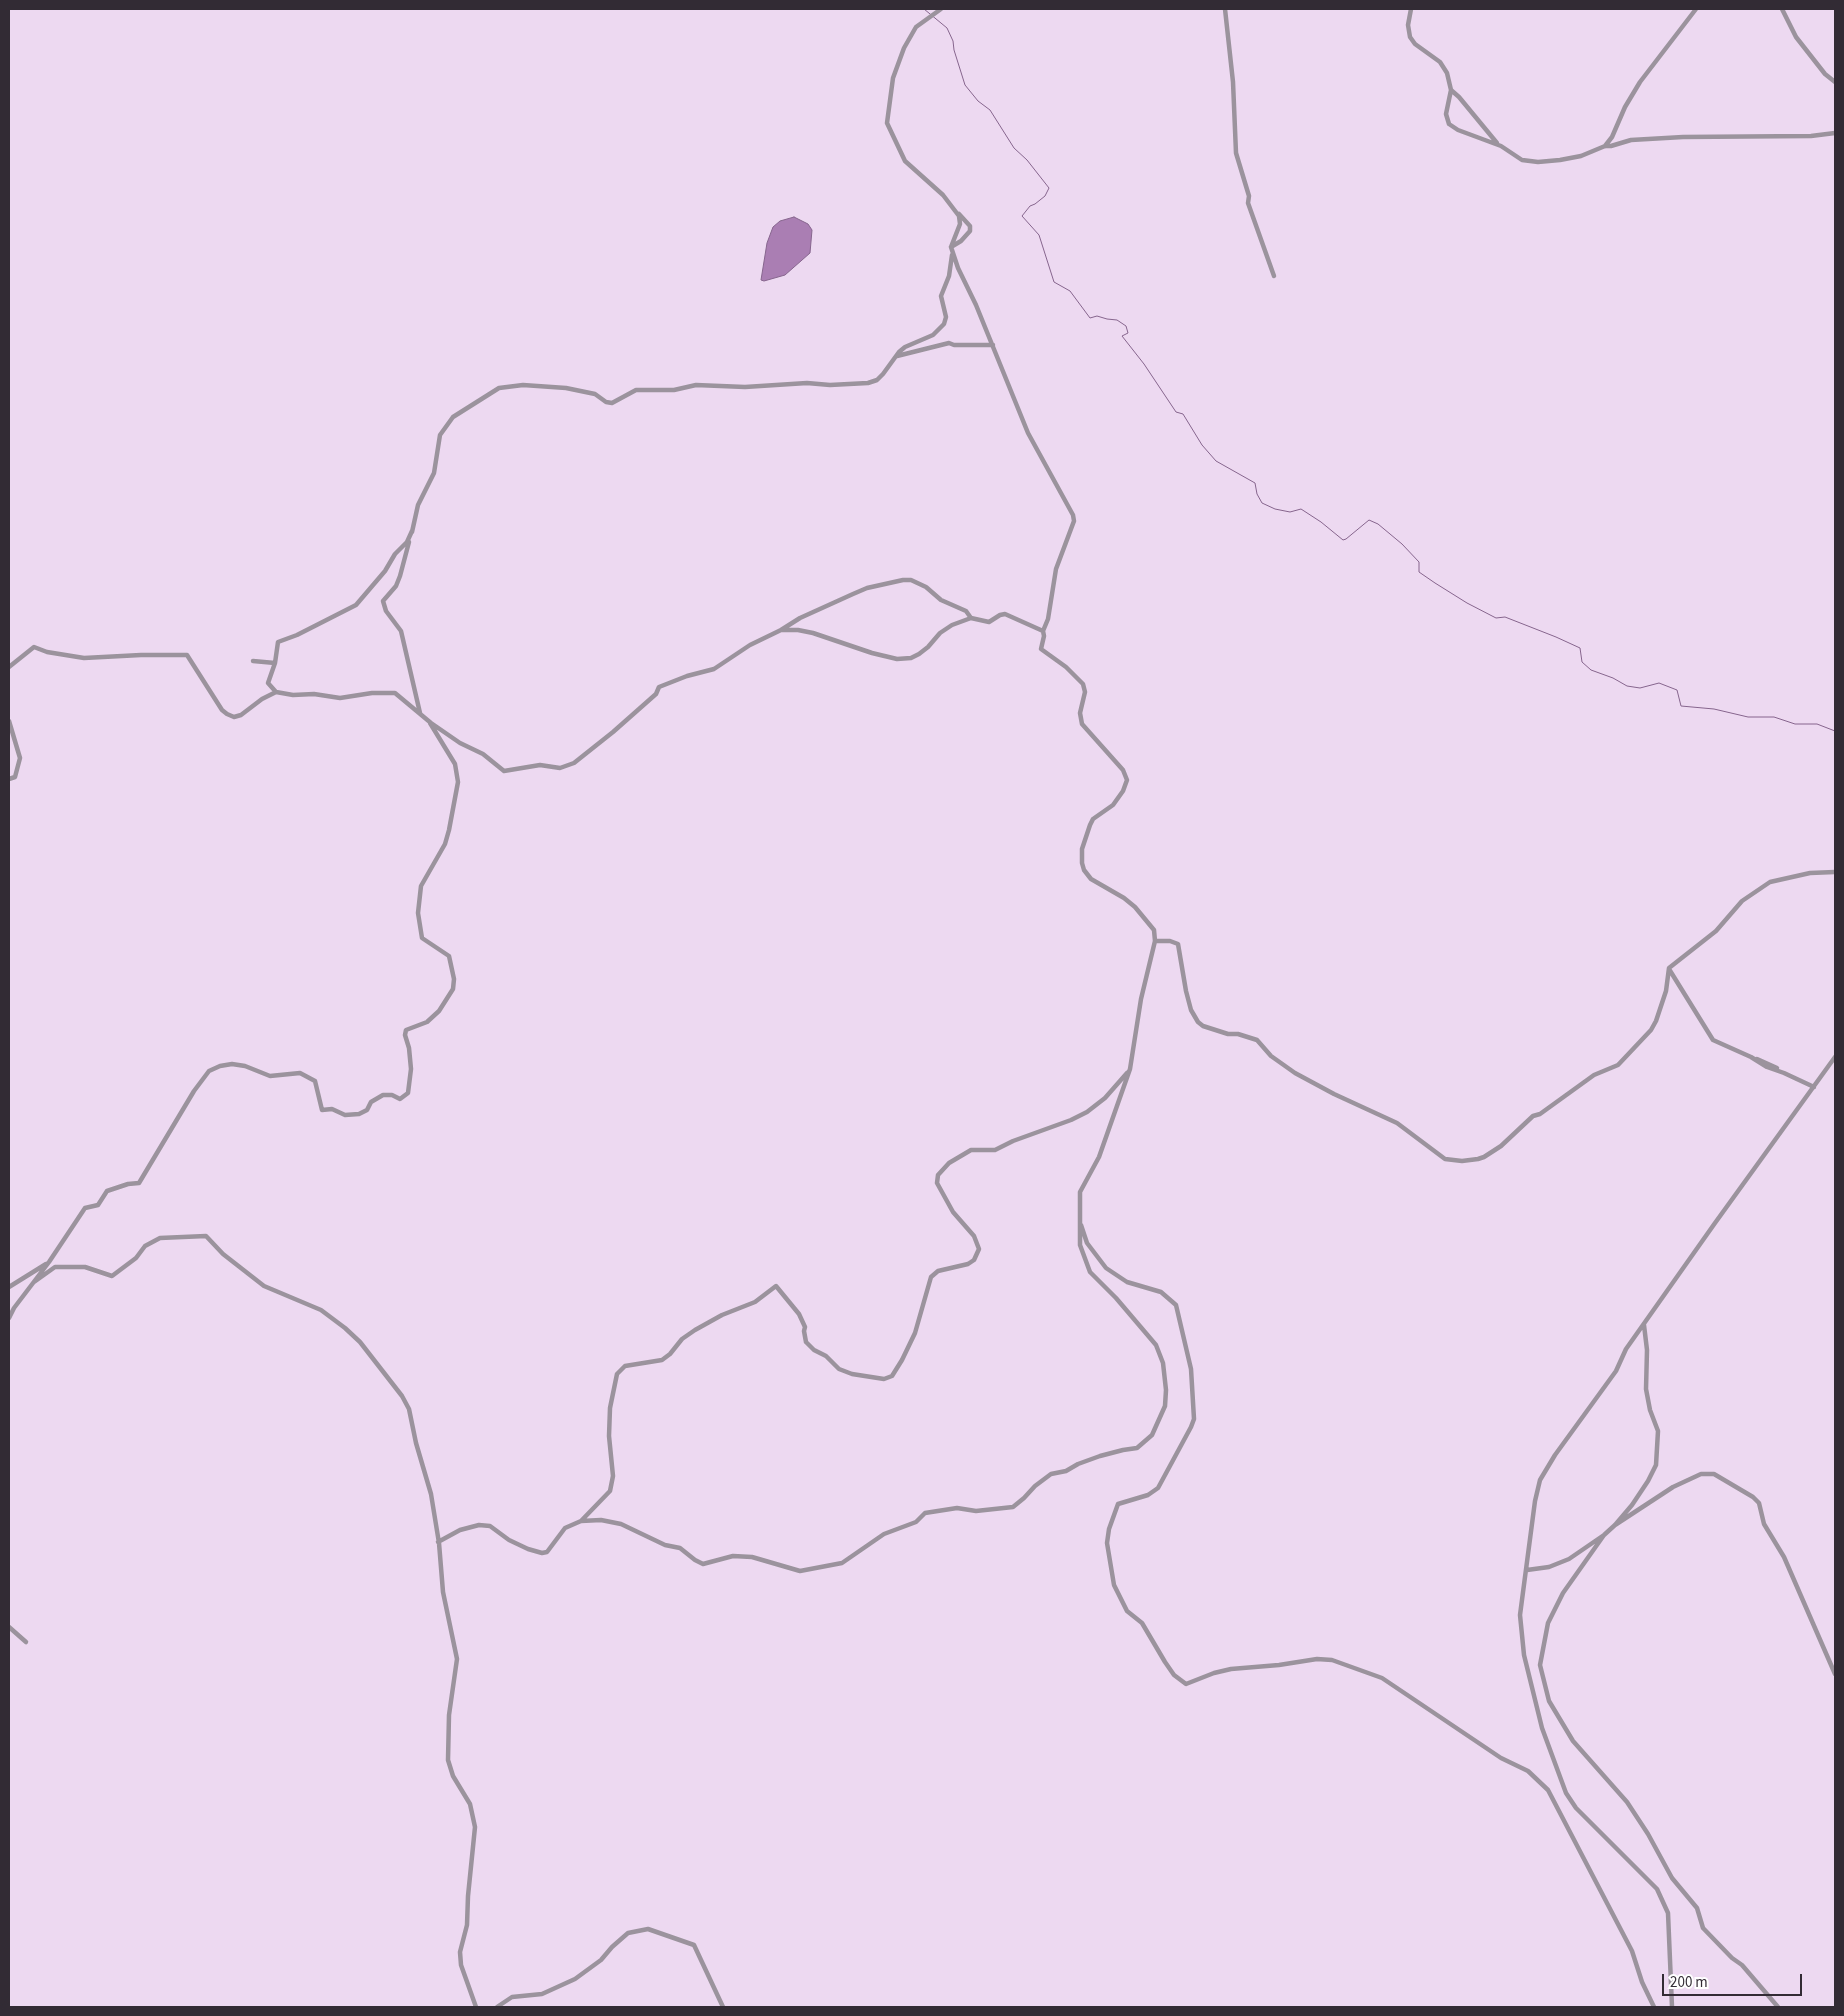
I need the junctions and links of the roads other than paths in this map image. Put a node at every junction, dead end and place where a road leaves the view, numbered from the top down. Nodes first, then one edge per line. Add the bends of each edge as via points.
1 (941, 9) edge
2 (1225, 9) edge
3 (1411, 9) edge
4 (1696, 9) edge
5 (1782, 9) edge
6 (1835, 82) edge
7 (1451, 90) junction
8 (1835, 133) edge
9 (1501, 146) junction
10 (1605, 146) junction
11 (956, 211) junction
12 (951, 248) junction
13 (1274, 276) dead end
14 (993, 345) junction
15 (897, 356) junction
16 (412, 531) junction
17 (971, 618) junction
18 (781, 630) junction
19 (1043, 631) junction
20 (253, 661) dead end
21 (275, 663) junction
22 (9, 667) edge
23 (276, 692) junction
24 (420, 714) junction
25 (9, 721) edge
26 (430, 721) junction
27 (9, 779) edge
28 (1835, 872) edge
29 (1155, 941) junction
30 (1669, 968) junction
31 (1835, 1057) edge
32 (1130, 1070) junction
33 (1814, 1087) junction
34 (1080, 1224) junction
35 (49, 1262) junction
36 (34, 1282) junction
37 (9, 1287) edge
38 (9, 1318) edge
39 (1644, 1325) junction
40 (581, 1520) junction
41 (1615, 1525) junction
42 (1604, 1535) junction
43 (438, 1542) junction
44 (1527, 1570) junction
45 (9, 1628) edge
46 (26, 1642) dead end
47 (1835, 1674) edge
48 (476, 2007) edge
49 (497, 2007) edge
50 (723, 2007) edge
51 (1654, 2007) edge
52 (1672, 2007) edge
53 (1778, 2007) edge

1 - 11 street via 916,27 901,54 892,83 887,123 905,161
2 - 13 street via 1236,153 1248,202
3 - 7 street via 1410,37 1443,66
4 - 10 street via 1640,82
5 - 6 street via 1796,37
7 - 9 street
7 - 9 street via 1446,114 1449,124
8 - 10 street via 1666,138 1631,140
9 - 10 street via 1518,159 1538,162 1576,157
11 - 12 street via 960,222
11 - 12 street via 967,221 970,231
12 - 14 street
12 - 15 street via 950,276 941,296 946,317 944,324 933,335 905,347
14 - 15 street via 949,343
14 - 19 street via 1028,433 1074,515 1059,556
15 - 16 street via 877,380 856,384 696,385 674,390 636,390 612,403 595,394 566,388 523,385 499,388 453,417 440,435 434,473 418,505
16 - 21 street via 407,542 356,605 297,636 278,642
16 - 24 street via 396,586 383,600 386,611 401,631
17 - 18 street via 947,628 919,654 897,659 813,633
17 - 18 street via 966,611 941,600 926,587 903,580 867,588
17 - 19 street via 988,622 1005,614
18 - 26 street via 750,645 714,669 659,687 614,732 565,767 540,765 504,771
19 - 29 street via 1042,651 1066,667 1085,687 1080,707 1082,724 1127,777 1113,806 1096,816 1090,825 1082,849 1084,870 1091,879 1135,906 1154,930
20 - 21 street
21 - 23 street via 267,680
22 - 23 street via 34,647 84,658 187,655 222,710 234,717
23 - 24 street via 340,698 391,692 402,697
24 - 26 street
25 - 27 street via 20,758 15,777
26 - 35 street via 455,764 458,782 450,830 421,886 418,913 422,938 449,956 454,979 453,989 439,1011 427,1022 406,1030 411,1069 408,1093 400,1099 383,1095 371,1102 367,1110 345,1115 332,1109 322,1110 315,1081 300,1073 270,1076 232,1064 209,1071 139,1184 107,1191 98,1204 85,1208
28 - 30 street via 1810,873 1770,882 1742,901 1716,931
29 - 30 street via 1178,944 1186,991 1193,1015 1200,1024 1257,1040 1271,1056 1295,1073 1328,1092 1397,1123 1452,1161 1484,1158 1533,1116 1594,1074 1618,1065 1651,1030 1666,992
29 - 32 street via 1141,998
30 - 33 street via 1715,1042
31 - 33 street
32 - 34 street via 1099,1156 1080,1192
32 - 40 street via 1105,1098 1087,1112 995,1150 971,1150 938,1174 937,1183 953,1212 974,1236 979,1249 968,1264 938,1271 931,1277 915,1333 892,1376 884,1379 852,1374 839,1369 814,1350 806,1342 805,1327 798,1314 776,1286 755,1302 695,1330 662,1360 625,1366 617,1374 610,1408 613,1476 610,1491
33 - 39 street
34 - 40 street via 1080,1245 1090,1272 1156,1345 1163,1363 1164,1406 1152,1435 1137,1448 1100,1456 1051,1474 1012,1507 957,1508 925,1513 916,1522 884,1534 842,1563 800,1571 752,1557 733,1556 703,1564 680,1548 621,1524
34 - 51 street via 1087,1242 1106,1268 1127,1282 1161,1292 1176,1305 1191,1369 1194,1419 1191,1427 1158,1488 1148,1495 1118,1504 1108,1529 1114,1585 1127,1611 1142,1623 1165,1662 1186,1684 1231,1669 1332,1660 1382,1678 1501,1758 1528,1770 1548,1790 1632,1951
35 - 36 street
35 - 37 street
36 - 38 street
36 - 43 street via 55,1267 85,1267 112,1276 136,1258 145,1246 160,1238 206,1236 223,1254 264,1286 321,1310 360,1342 409,1409 431,1494
39 - 41 street via 1646,1389 1658,1431 1656,1465 1643,1489
39 - 44 street via 1540,1480
40 - 43 street via 565,1528 547,1552 542,1553 509,1540 490,1526 460,1530
41 - 42 street
41 - 47 street via 1673,1487 1701,1474 1714,1474 1753,1497 1759,1503 1764,1524 1784,1557
42 - 44 street via 1570,1559 1549,1567
42 - 53 street via 1563,1593 1548,1623 1540,1665 1549,1701 1573,1741 1627,1802 1672,1878 1696,1908 1703,1928 1742,1965
43 - 48 street via 443,1592 457,1660 449,1715 448,1760 453,1776 470,1804 475,1826 467,1925 460,1952 461,1965
44 - 52 street via 1520,1615 1521,1637 1542,1728 1566,1793 1576,1808 1647,1878 1665,1905
45 - 46 street
49 - 50 street via 512,1997 542,1994 575,1979 601,1960 628,1933 648,1929 694,1945

